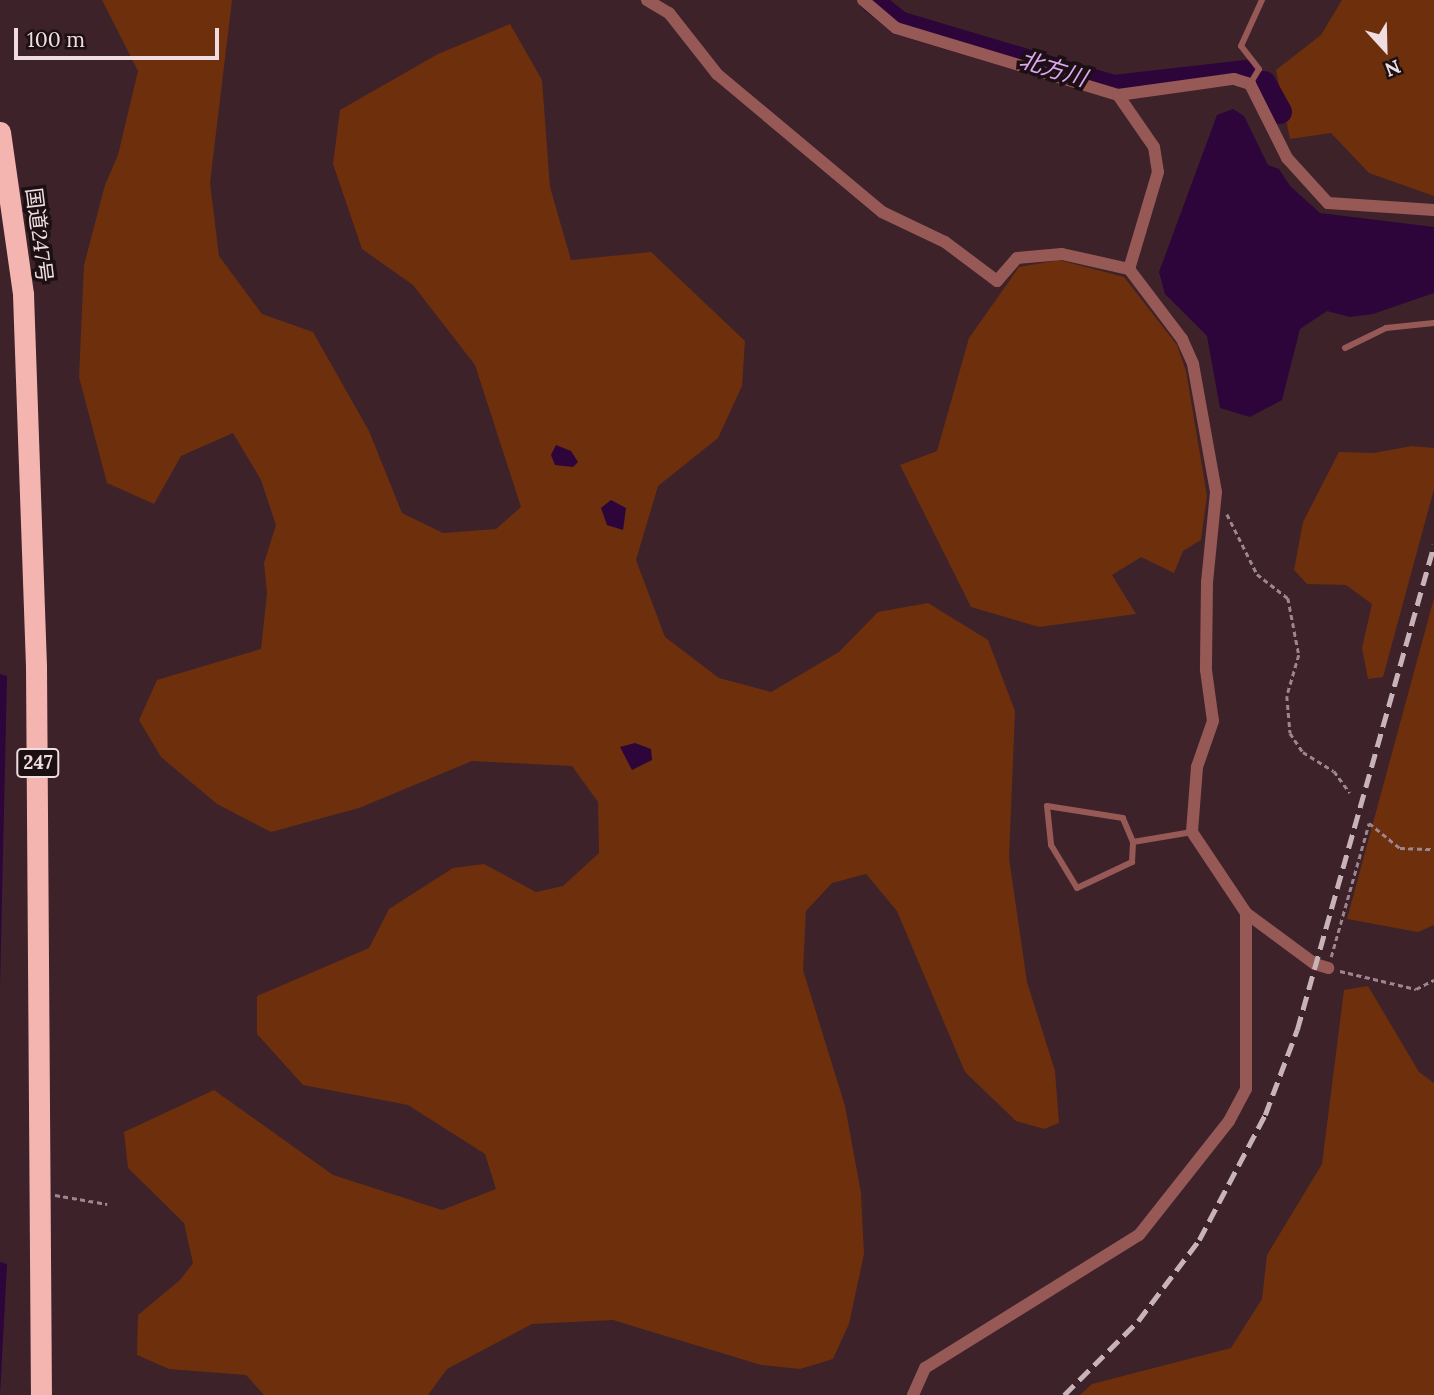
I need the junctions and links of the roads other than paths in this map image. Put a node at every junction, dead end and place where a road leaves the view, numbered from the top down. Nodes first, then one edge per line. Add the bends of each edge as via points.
1 (647, 0) edge
2 (863, 0) edge
3 (1262, 0) edge
4 (1250, 84) junction
5 (1118, 95) junction
6 (0, 132) edge
7 (1434, 210) edge
8 (1129, 269) junction
9 (1434, 323) edge
10 (1345, 348) dead end
11 (1192, 832) junction
12 (1133, 842) junction
13 (1247, 913) junction
14 (1328, 968) road end
15 (41, 1395) edge
16 (913, 1395) edge

1 - 8 street via 669,13 717,74 873,204 945,242 997,281 1017,258 1062,254
2 - 5 street via 897,28
3 - 4 lane via 1241,46 1259,69
4 - 5 street via 1234,79
4 - 7 street via 1287,158 1328,203
5 - 8 street via 1154,147 1158,172
6 - 15 highway, 国道247号 / 247 via 23,294 36,667 41,902 36,1191
8 - 11 street via 1182,339 1193,364 1216,492 1207,582 1206,670 1213,721 1197,767
9 - 10 lane via 1386,328
11 - 12 lane
11 - 13 street
12 - 12 lane via 1132,862 1077,887 1051,845 1047,806 1123,818
13 - 14 street via 1315,964
13 - 16 street via 1246,1088 1229,1121 1139,1235 925,1368

